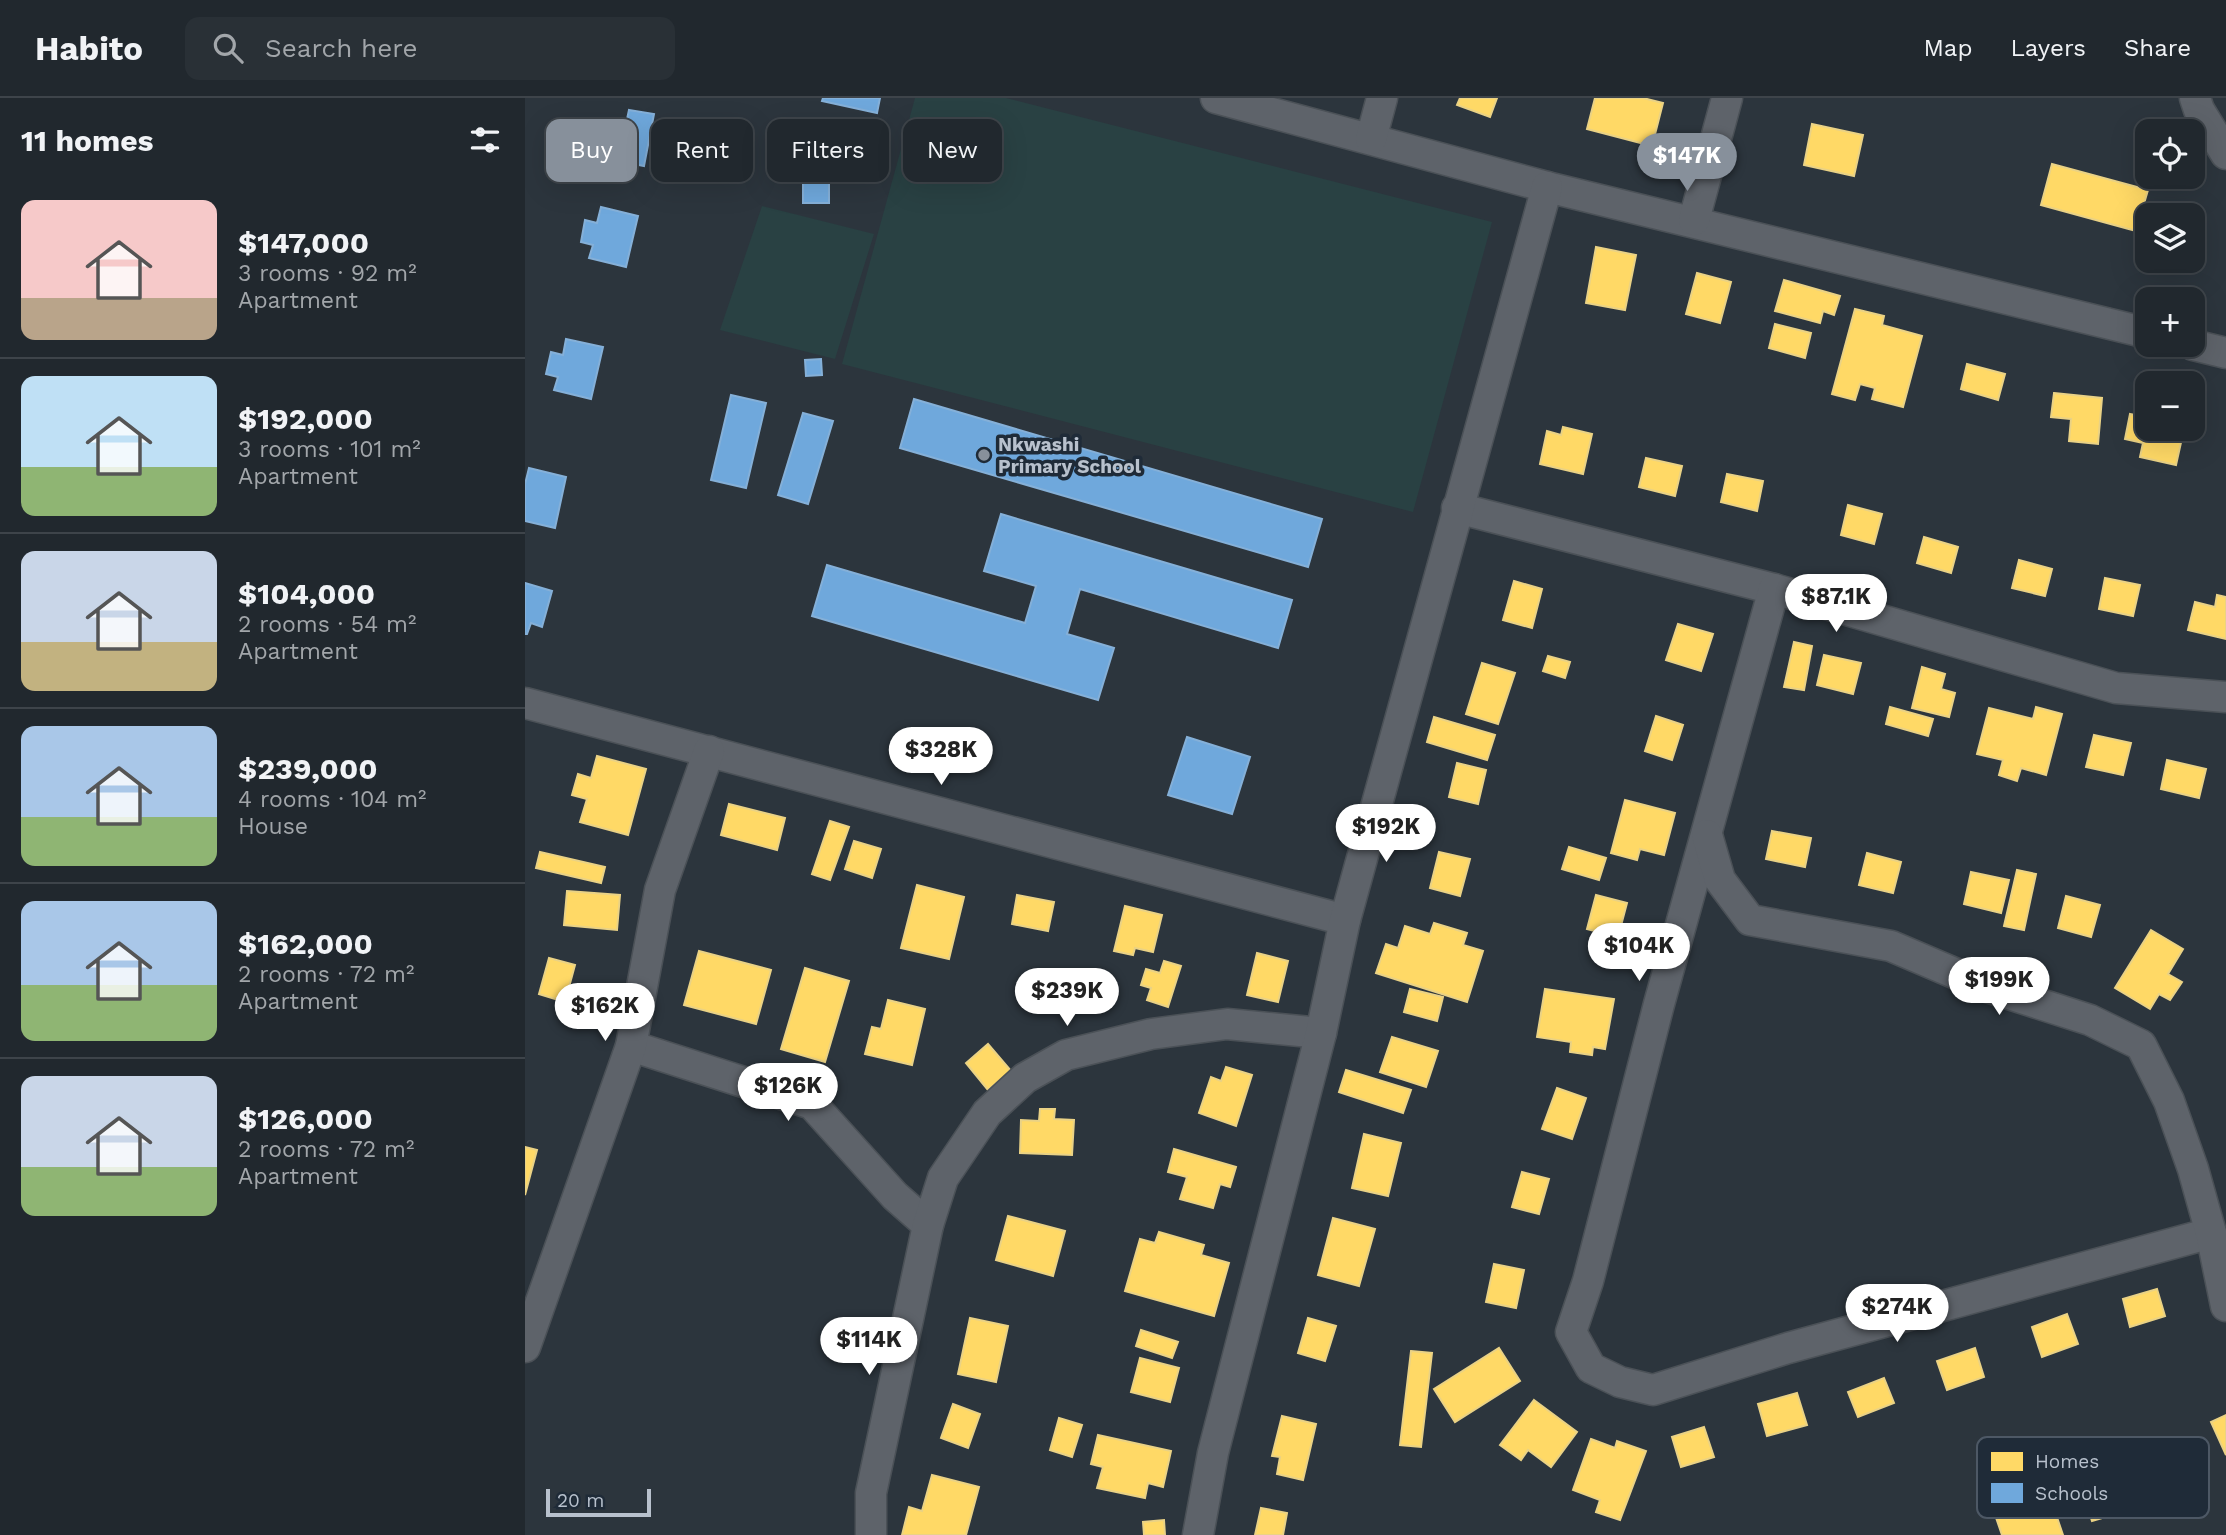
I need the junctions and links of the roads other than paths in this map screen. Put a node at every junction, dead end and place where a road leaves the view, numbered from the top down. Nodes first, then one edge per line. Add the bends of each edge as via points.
1 (1216, 98) edge
2 (1383, 98) edge
3 (1727, 98) edge
4 (2195, 98) edge
5 (1371, 139) junction
6 (2226, 154) edge
7 (1547, 187) junction
8 (1693, 220) junction
9 (2135, 330) edge
10 (2205, 348) edge
11 (2226, 353) edge
12 (1457, 508) junction
13 (1774, 589) junction
14 (2226, 696) edge
15 (525, 703) edge
16 (709, 751) junction
17 (1707, 835) junction
18 (1345, 920) junction
19 (1321, 1033) junction
20 (631, 1046) junction
21 (927, 1225) junction
22 (2211, 1233) junction
23 (2226, 1306) edge
24 (525, 1347) edge
25 (871, 1535) edge
26 (1198, 1535) edge

1 - 5 street
2 - 5 street
3 - 8 street
4 - 6 street
5 - 7 street
7 - 8 street
7 - 12 street
8 - 9 street
10 - 11 street
12 - 13 street
12 - 18 street
13 - 14 street via 2116,688
13 - 17 street
15 - 16 street
16 - 18 street
16 - 20 street via 660,890
17 - 22 street via 1720,880 1750,920 1891,946 1987,987 2089,1020 2141,1045 2169,1101
17 - 22 street via 1571,1332 1591,1368 1653,1390 1788,1348
18 - 19 street
19 - 21 street via 1227,1024 1151,1034 1066,1055 1025,1078 987,1114 943,1178
19 - 26 street via 1213,1453
20 - 21 street via 812,1104
20 - 24 street
21 - 25 street via 871,1493
22 - 23 street

